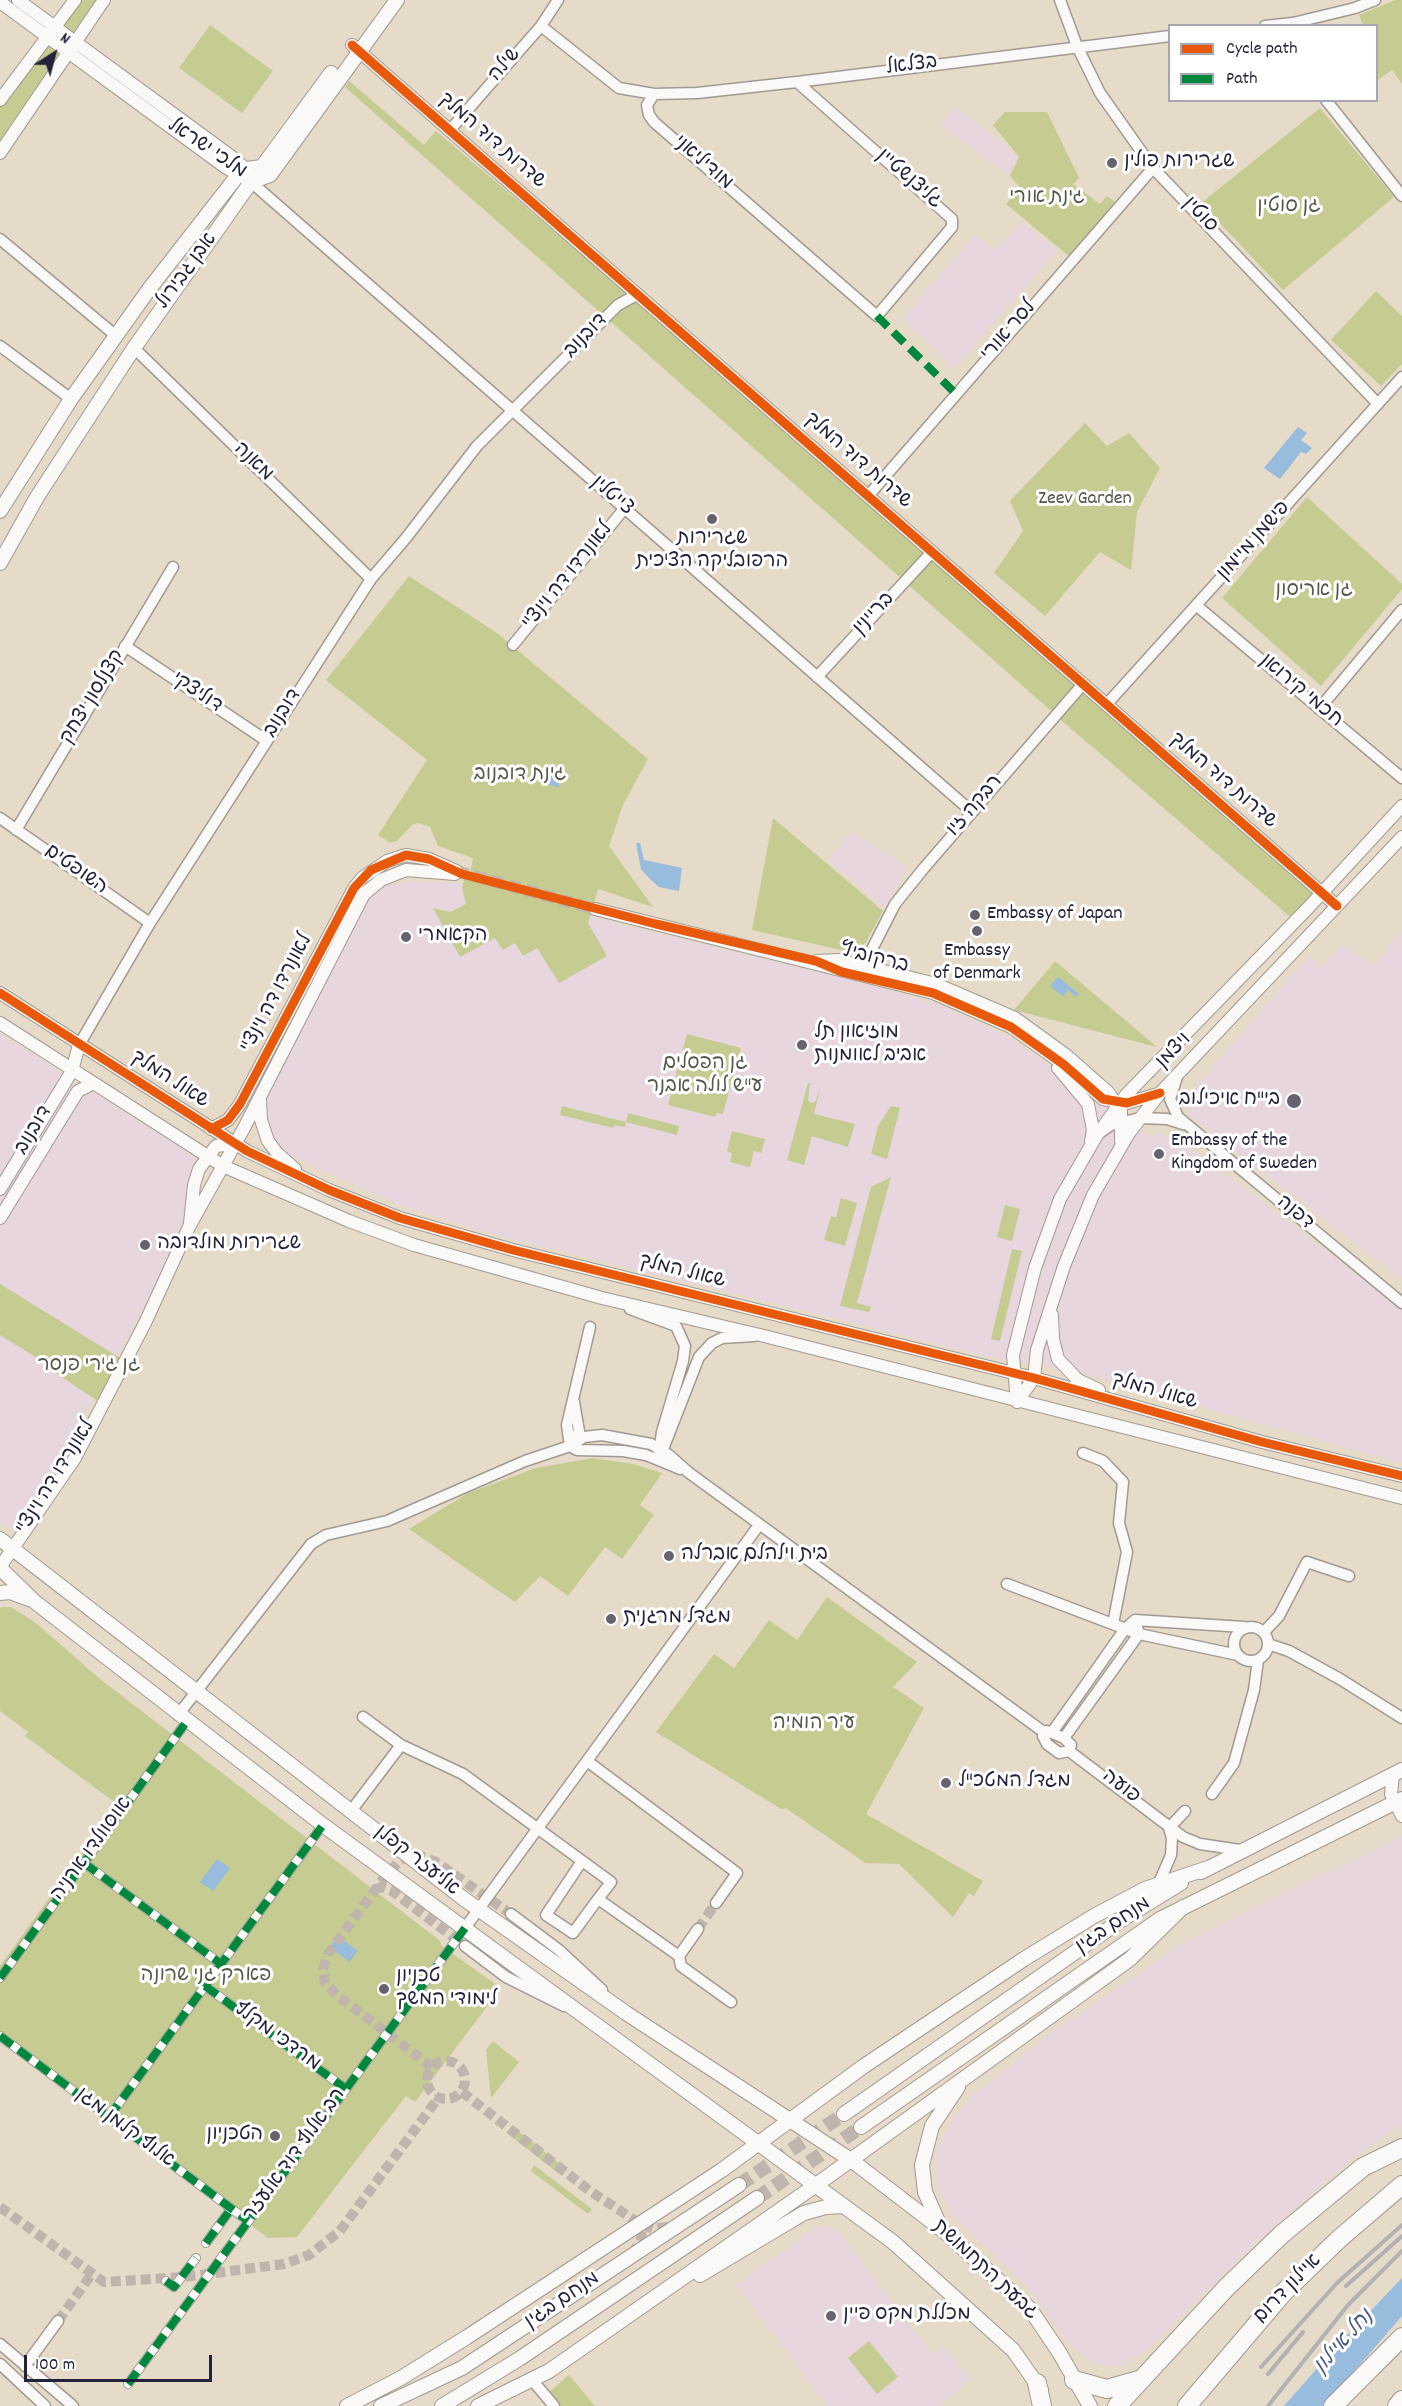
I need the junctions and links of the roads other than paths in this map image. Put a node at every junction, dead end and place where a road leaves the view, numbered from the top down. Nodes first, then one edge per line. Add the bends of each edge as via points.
1 (18, 0) edge
2 (75, 0) edge
3 (104, 0) edge
4 (387, 0) edge
5 (397, 0) edge
6 (558, 0) edge
7 (1060, 0) edge
8 (1375, 0) edge
9 (0, 2) edge
10 (1293, 24) edge
11 (541, 26) junction
12 (51, 32) junction
13 (1168, 36) edge
14 (71, 46) junction
15 (1077, 46) junction
16 (355, 48) junction
17 (797, 82) junction
18 (654, 94) junction
19 (0, 100) edge
20 (1328, 102) edge
21 (450, 130) junction
22 (0, 153) edge
23 (1153, 168) junction
24 (245, 175) junction
25 (1402, 195) edge
26 (0, 239) edge
27 (638, 294) junction
28 (877, 316) joint
29 (115, 335) junction
30 (0, 346) edge
31 (134, 348) junction
32 (1402, 376) edge
33 (71, 399) junction
34 (1378, 405) junction
35 (513, 411) junction
36 (868, 496) junction
37 (2, 505) edge
38 (624, 509) junction
39 (932, 552) junction
40 (0, 563) edge
41 (173, 567) dead end
42 (371, 579) junction
43 (1197, 606) junction
44 (1402, 610) edge
45 (513, 645) dead end
46 (125, 646) junction
47 (817, 677) junction
48 (1083, 684) junction
49 (1106, 705) junction
50 (1319, 709) junction
51 (267, 741) junction
52 (1402, 778) edge
53 (1402, 806) edge
54 (971, 811) junction
55 (0, 818) edge
56 (16, 830) junction
57 (1402, 837) edge
58 (1321, 893) junction
59 (1337, 906) junction
60 (595, 909) tunnel mouth
61 (150, 923) junction
62 (880, 937) junction
63 (880, 957) junction
64 (869, 967) junction
65 (853, 969) junction
66 (894, 973) junction
67 (0, 993) edge
68 (0, 1023) edge
69 (1014, 1029) junction
70 (79, 1045) junction
71 (72, 1071) junction
72 (1178, 1075) junction
73 (92, 1084) junction
74 (1160, 1093) junction
75 (261, 1095) junction
76 (1118, 1103) junction
77 (1140, 1118) junction
78 (1123, 1121) junction
79 (1186, 1125) junction
80 (211, 1129) junction
81 (1094, 1140) junction
82 (235, 1144) junction
83 (1117, 1153) junction
84 (206, 1156) junction
85 (224, 1166) junction
86 (0, 1189) edge
87 (329, 1190) junction
88 (0, 1218) edge
89 (189, 1227) junction
90 (602, 1298) junction
91 (1402, 1303) edge
92 (1052, 1305) junction
93 (590, 1327) dead end
94 (764, 1336) junction
95 (1015, 1374) junction
96 (1034, 1378) junction
97 (1017, 1402) junction
98 (1136, 1406) junction
99 (666, 1433) junction
100 (642, 1442) junction
101 (570, 1446) junction
102 (660, 1453) junction
103 (1083, 1453) dead end
104 (688, 1472) junction
105 (1402, 1476) edge
106 (1402, 1498) edge
107 (759, 1525) junction
108 (0, 1539) edge
109 (13, 1549) junction
110 (0, 1568) edge
111 (1349, 1576) dead end
112 (1007, 1584) dead end
113 (0, 1593) edge
114 (35, 1602) junction
115 (1136, 1620) junction
116 (1113, 1624) junction
117 (1244, 1627) junction
118 (1125, 1629) junction
119 (1264, 1632) junction
120 (1139, 1634) junction
121 (1268, 1644) junction
122 (1238, 1655) junction
123 (1258, 1660) junction
124 (196, 1691) junction
125 (363, 1717) dead end
126 (183, 1718) junction
127 (1402, 1718) edge
128 (1049, 1732) junction
129 (1064, 1738) junction
130 (401, 1745) junction
131 (1069, 1751) junction
132 (587, 1761) junction
133 (1398, 1772) edge
134 (1212, 1794) dead end
135 (1398, 1801) edge
136 (351, 1811) junction
137 (1185, 1811) dead end
138 (1402, 1816) edge
139 (323, 1825) junction
140 (1168, 1828) junction
141 (538, 1829) junction
142 (1240, 1850) junction
143 (582, 1861) junction
144 (84, 1863) junction
145 (1208, 1868) junction
146 (1158, 1885) junction
147 (598, 1899) junction
148 (716, 1903) tunnel mouth
149 (1183, 1906) junction
150 (479, 1910) junction
151 (511, 1914) tunnel mouth
152 (465, 1928) junction
153 (698, 1929) tunnel mouth
154 (465, 1946) tunnel mouth
155 (679, 1956) junction
156 (221, 1964) junction
157 (0, 1978) edge
158 (205, 1986) junction
159 (731, 2002) dead end
160 (626, 2013) junction
161 (586, 2016) junction
162 (0, 2036) edge
163 (972, 2071) junction
164 (346, 2089) junction
165 (844, 2114) tunnel mouth
166 (109, 2117) junction
167 (791, 2121) junction
168 (861, 2127) tunnel mouth
169 (760, 2144) junction
170 (1402, 2148) edge
171 (851, 2160) junction
172 (816, 2185) junction
173 (1402, 2185) edge
174 (739, 2186) tunnel mouth
175 (757, 2198) tunnel mouth
176 (844, 2206) junction
177 (231, 2209) junction
178 (248, 2221) junction
179 (945, 2232) junction
180 (206, 2244) dead end
181 (196, 2258) dead end
182 (166, 2281) dead end
183 (58, 2321) tunnel mouth
184 (608, 2330) junction
185 (1402, 2337) edge
186 (0, 2344) edge
187 (0, 2364) edge
188 (25, 2366) junction
189 (1145, 2376) junction
190 (1074, 2380) junction
191 (533, 2381) junction
192 (1037, 2383) junction
193 (128, 2384) dead end
194 (1402, 2400) edge
195 (68, 2404) edge
196 (45, 2406) edge
197 (347, 2406) edge
198 (381, 2406) edge
199 (442, 2406) edge
200 (478, 2406) edge
201 (554, 2406) edge
202 (1042, 2406) edge
203 (1049, 2406) edge
204 (1090, 2406) edge
205 (1117, 2406) edge
206 (1187, 2406) edge
207 (1334, 2406) edge
208 (1397, 2406) edge

1 - 12 street
2 - 12 street
3 - 14 street
4 - 16 main road, אבן גבירול
5 - 16 main road, אבן גבירול
6 - 11 street, שילה
7 - 15 street, סוטין
8 - 10 street
9 - 12 street
11 - 18 street via 619,88
11 - 21 street, שילה
12 - 14 street, מלכי ישראל
12 - 19 street
13 - 15 street, בצלאל
14 - 22 street
14 - 24 street, מלכי ישראל
15 - 17 street, בצלאל
15 - 23 street, סוטין via 1100,93
16 - 21 street, שדרות דוד המלך
16 - 24 main road, אבן גבירול via 262,167
17 - 18 street, בצלאל
17 - 28 street, גליצנשטיין via 952,219 952,227
18 - 28 street, מודיליאני via 647,105 654,122
20 - 25 street
21 - 27 street, שדרות דוד המלך
23 - 34 street, סוטין
23 - 36 street, לסר אורי
24 - 29 main road, אבן גבירול
24 - 31 main road, אבן גבירול
24 - 35 street, צייטלין
26 - 29 street
27 - 35 street, דובנוב via 618,305
27 - 36 street, שדרות דוד המלך
29 - 33 main road, אבן גבירול
30 - 33 street
31 - 40 main road, אבן גבירול via 37,497
31 - 42 street, מאנה
32 - 34 street, פישמן מיימון
33 - 37 main road, אבן גבירול
34 - 43 street, פישמן מיימון
35 - 38 street, צייטלין
35 - 42 street, דובנוב via 477,446
36 - 39 street, שדרות דוד המלך
38 - 45 street, לאונרדו דה וינצ'י
38 - 47 street, צייטלין
39 - 47 street, בריינין
39 - 48 street, שדרות דוד המלך
41 - 46 street, קצנלסון יצחק
42 - 51 street, דובנוב
43 - 49 street, פישמן מיימון
43 - 50 street, חכמי קירואן
44 - 50 street
46 - 51 street, דוליצקי
46 - 56 street, קצנלסון יצחק
47 - 54 street, צייטלין
48 - 49 street, שדרות דוד המלך
48 - 54 street, רבקה זיו
49 - 58 street, שדרות דוד המלך
50 - 52 street, חכמי קירואן
51 - 61 street, דובנוב
53 - 58 street, ויצמן
54 - 62 street, רבקה זיו via 895,904
55 - 56 street, השופטים
56 - 61 street, השופטים
57 - 59 street, ויצמן
58 - 59 street, שדרות דוד המלך
58 - 76 street, ויצמן
59 - 72 street, ויצמן
60 - 65 street, ברקוביץ
61 - 70 street, דובנוב
62 - 63 street, רבקה זיו
62 - 65 street, רבקה זיו
63 - 64 street, ברקוביץ
63 - 66 street
64 - 65 street, ברקוביץ
64 - 66 street, ברקוביץ
65 - 69 street, ברקוביץ via 933,993
66 - 76 street, ברקוביץ via 936,984 1015,1018 1066,1055
67 - 70 street, שאול המלך
68 - 71 street, שאול המלך
69 - 76 street, ברקוביץ via 1103,1099
69 - 81 street via 1056,1066 1088,1104
70 - 71 street, דובנוב
70 - 80 street, שאול המלך
71 - 73 street, שאול המלך
71 - 86 street, דובנוב
72 - 74 street, ויצמן
72 - 79 street, דפנה via 1171,1107
73 - 84 street, שאול המלך
73 - 88 street, דובנוב via 78,1091
74 - 76 street
74 - 77 street, ויצמן
75 - 80 street, לאונרדו דה וינצ'י via 364,894 381,880 406,870 456,873 429,859 406,855 371,870 354,888 240,1104 228,1120
75 - 82 street, לאונרדו דה וינצ'י
75 - 87 street via 261,1120 268,1141 288,1164
76 - 78 street, ויצמן
76 - 81 street, ויצמן
77 - 78 street, דפנה
77 - 79 street, דפנה via 1167,1119
77 - 83 street, ויצמן
78 - 81 street, דפנה via 1104,1129
78 - 83 street, ויצמן
79 - 91 street, דפנה
80 - 82 street, שאול המלך
81 - 95 street, ויצמן via 1060,1199 1035,1268 1013,1355
82 - 84 street via 216,1146
82 - 85 street, לאונרדו דה וינצ'י
82 - 87 street, שאול המלך
83 - 92 street, ויצמן via 1093,1195
84 - 85 street, שאול המלך
84 - 89 street via 194,1185
85 - 89 street, לאונרדו דה וינצ'י
85 - 90 street, שאול המלך via 414,1245
87 - 95 street, שאול המלך via 400,1218 513,1250
89 - 109 street, לאונרדו דה וינצ'י via 145,1323 75,1458
90 - 94 street, שאול המלך
90 - 99 street via 676,1326 681,1335 685,1346 683,1361
92 - 96 street, ויצמן via 1037,1350
92 - 98 street via 1055,1353 1069,1372 1078,1380
93 - 101 street via 574,1396 579,1431
94 - 97 street, שאול המלך
94 - 99 street via 732,1337 712,1343 694,1365
95 - 96 street, שאול המלך
95 - 97 street, ויצמן
96 - 97 street, ויצמן
96 - 98 street, שאול המלך
97 - 106 street, שאול המלך
98 - 105 street, שאול המלך
99 - 100 street
99 - 102 street
99 - 104 street
100 - 101 street via 591,1435
100 - 102 street
101 - 102 street via 577,1450
101 - 124 street via 525,1461 387,1521 326,1535 311,1544
102 - 104 street
103 - 116 street via 1104,1461 1123,1482 1119,1523 1127,1552
104 - 107 street
107 - 128 street
107 - 132 street
108 - 109 main road, אליעזר קפלן
109 - 110 street, לאונרדו דה וינצ'י
109 - 124 main road, אליעזר קפלן
110 - 114 main road, אליעזר קפלן
111 - 119 street via 1307,1562 1279,1616
112 - 116 street
113 - 114 main road via 10,1592
114 - 126 main road, אליעזר קפלן
115 - 117 street
115 - 118 street
115 - 120 street
116 - 118 street
117 - 119 street via 1255,1626
117 - 122 street via 1234,1640
118 - 120 street
118 - 128 street
119 - 121 street
120 - 122 street
120 - 129 street
121 - 123 street
121 - 127 street via 1340,1679
122 - 123 street via 1247,1661
123 - 134 street via 1234,1763
124 - 126 street
124 - 136 main road, אליעזר קפלן
125 - 130 street
126 - 139 main road, אליעזר קפלן
126 - 144 street, אוסוולדו ארניה
128 - 129 street
128 - 131 street, פועה via 1043,1740 1063,1754
129 - 131 street via 1071,1745
130 - 136 street
130 - 141 street via 463,1774
131 - 140 street, פועה
132 - 141 street
132 - 148 street via 737,1873
133 - 135 street via 1391,1790
133 - 142 main road, מנחם בגין
135 - 138 street
135 - 149 main road, מנחם בגין
136 - 150 main road, אליעזר קפלן
137 - 140 street
139 - 152 main road, אליעזר קפלן
139 - 156 street
140 - 142 street, פועה via 1200,1844
140 - 146 street via 1171,1855
141 - 143 street
141 - 150 street
142 - 145 main road, מנחם בגין
143 - 147 street via 611,1882
143 - 147 street via 546,1915 573,1933
144 - 156 street
144 - 157 street, אוסוולדו ארניה
145 - 146 main road
145 - 165 main road, מנחם בגין via 1124,1918
146 - 167 main road via 1094,1916 1024,1959 864,2066
147 - 155 street
149 - 163 main road via 1130,1959
149 - 168 main road, מנחם בגין
150 - 152 street
150 - 160 main road, אליעזר קפלן
151 - 160 street via 559,1950
152 - 161 main road, אליעזר קפלן
152 - 164 street, רב אלוף דוד אלעזר
153 - 155 street
154 - 161 street via 506,1977
155 - 159 street via 681,1966
156 - 158 street
158 - 164 street, מרדכי מקלף
158 - 166 street
160 - 167 main road, אליעזר קפלן
161 - 169 main road, אליעזר קפלן
162 - 166 street, אלוף קלמן מגן
163 - 171 main road
163 - 179 main road via 935,2119 922,2165 928,2203
164 - 178 street, רב אלוף דוד אלעזר
166 - 177 street, אלוף קלמן מגן
167 - 169 main road
167 - 171 main road, אליעזר קפלן
169 - 172 main road, אליעזר קפלן
169 - 197 main road via 467,2337
170 - 189 highway via 1363,2167 1281,2235
171 - 172 main road
171 - 179 main road, גבעת התחמושת
172 - 176 main road, גבעת התחמושת
172 - 184 main road
173 - 206 highway, איילון דרום via 1284,2292
174 - 198 main road, מנחם בגין via 471,2362
175 - 199 main road, מנחם בגין via 519,2359
176 - 184 main road via 804,2213
176 - 192 main road, גבעת התחמושת via 893,2242 982,2319 1013,2350
177 - 178 street, אלוף קלמן מגן
177 - 180 street
178 - 193 street, רב אלוף דוד אלעזר
179 - 190 main road, גבעת התחמושת via 1030,2309
181 - 182 street via 174,2287
183 - 188 street
184 - 191 main road
185 - 207 highway
186 - 188 street
187 - 196 street
188 - 195 street
189 - 190 highway via 1107,2389
189 - 205 highway
190 - 204 main road, גבעת התחמושת
191 - 200 main road
191 - 201 street
192 - 202 highway
192 - 203 main road, גבעת התחמושת
194 - 208 highway

